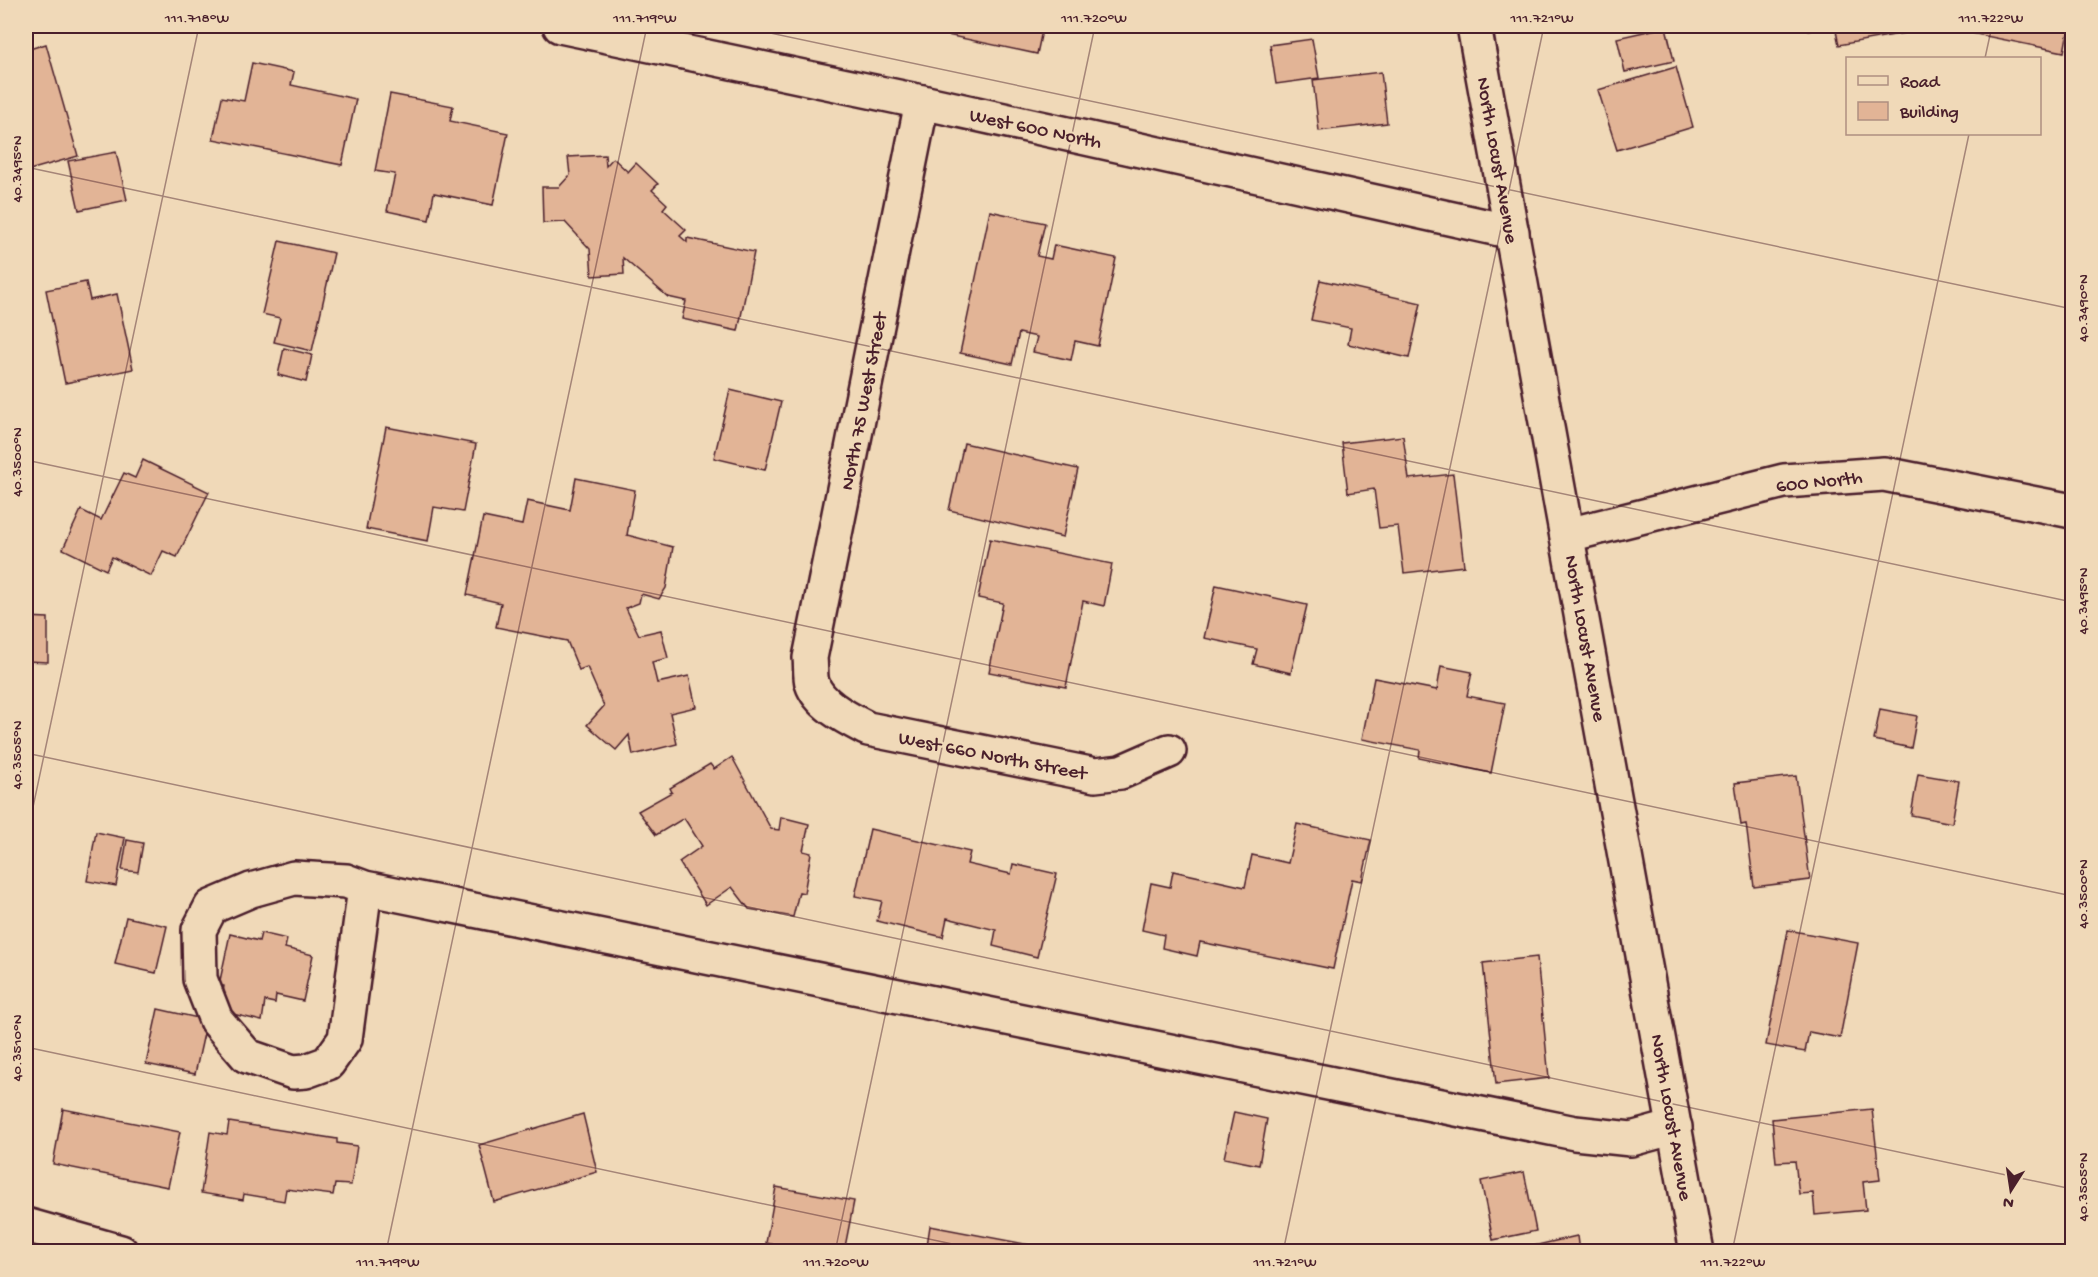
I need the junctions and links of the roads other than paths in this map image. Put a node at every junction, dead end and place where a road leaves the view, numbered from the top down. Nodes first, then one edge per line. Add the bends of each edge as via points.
1 (560, 26) edge
2 (1474, 26) edge
3 (922, 102) junction
4 (1512, 232) junction
5 (2073, 511) edge
6 (1568, 535) junction
7 (823, 698) joint
8 (1169, 751) dead end
9 (365, 888) junction
10 (1675, 1128) junction
11 (26, 1225) edge
12 (121, 1251) edge
13 (1697, 1251) edge

1 - 3 street, West 600 North
2 - 4 street, North Locust Avenue
3 - 4 street, West 600 North
3 - 7 street, North 75 West Street via 810,658 812,683
4 - 6 street, North Locust Avenue
5 - 6 street, 600 North via 1884,474 1784,481
6 - 10 street, North Locust Avenue
7 - 8 street, West 660 North Street via 868,729 1095,775 1121,772
9 - 9 street via 346,881 294,878 211,907 199,930 200,979 216,1020 247,1056 293,1072 328,1064 345,1039
9 - 10 street via 1575,1132 1631,1139
10 - 13 street, North Locust Avenue
11 - 12 street

